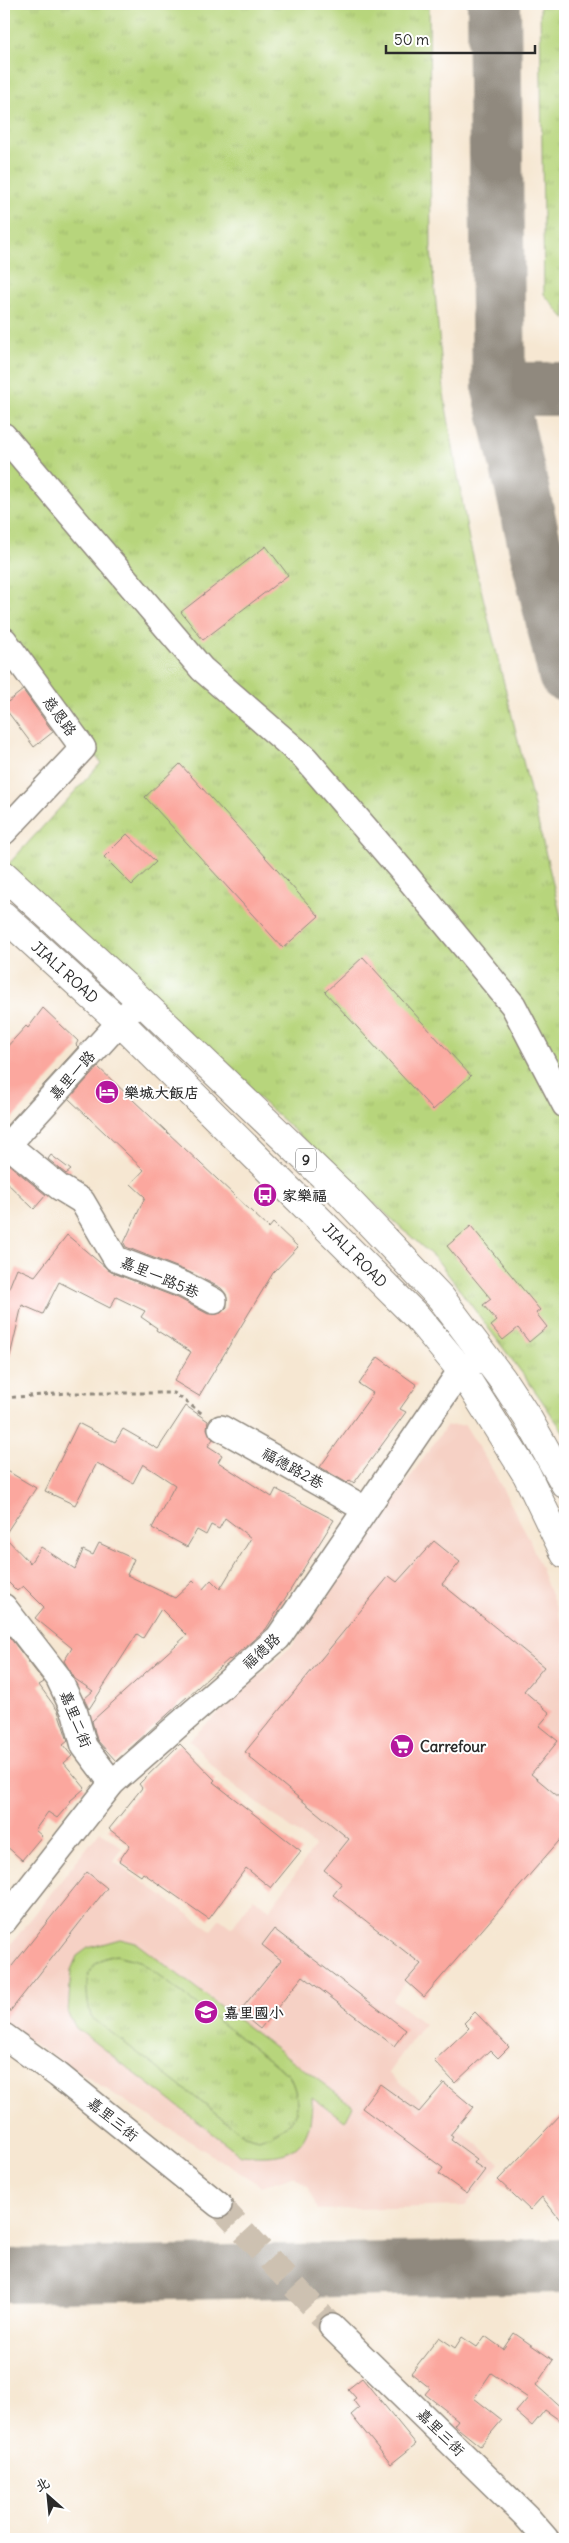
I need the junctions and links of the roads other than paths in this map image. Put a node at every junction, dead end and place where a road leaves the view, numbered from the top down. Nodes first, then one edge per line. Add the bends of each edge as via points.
1 (4, 436) edge
2 (4, 640) edge
3 (4, 832) edge
4 (4, 875) edge
5 (4, 916) edge
6 (140, 1000) junction
7 (120, 1022) junction
8 (565, 1105) edge
9 (6, 1147) edge
10 (214, 1300) dead end
11 (485, 1355) junction
12 (461, 1370) junction
13 (221, 1428) road end
14 (565, 1484) edge
15 (365, 1509) junction
16 (565, 1554) edge
17 (4, 1607) edge
18 (112, 1783) junction
19 (4, 1922) edge
20 (4, 2036) edge
21 (219, 2205) tunnel mouth
22 (332, 2327) tunnel mouth
23 (546, 2539) edge

1 - 8 street via 202,670 305,758 404,873 513,1006
2 - 3 street, 慈恩路 via 83,748
4 - 6 main road, JIALI ROAD / 9
5 - 7 main road, JIALI ROAD / 9
6 - 7 street, 嘉里一路
6 - 11 main road, JIALI ROAD / 9 via 340,1192 441,1298
7 - 9 street, 嘉里一路
7 - 12 main road, JIALI ROAD / 9 via 417,1317
9 - 10 street, 嘉里一路5巷 via 82,1201 116,1259
11 - 12 street, 福德路
11 - 14 main road, JIALI ROAD / 9 via 527,1417
12 - 15 street, 福德路
12 - 16 main road, JIALI ROAD / 9 via 526,1476
13 - 15 street, 福德路2巷
15 - 18 street, 福德路 via 278,1638
17 - 18 street, 嘉里二街 via 58,1677 75,1713 84,1746
18 - 19 street, 福德路
20 - 21 street, 嘉里三街 via 58,2075
22 - 23 street, 嘉里三街

